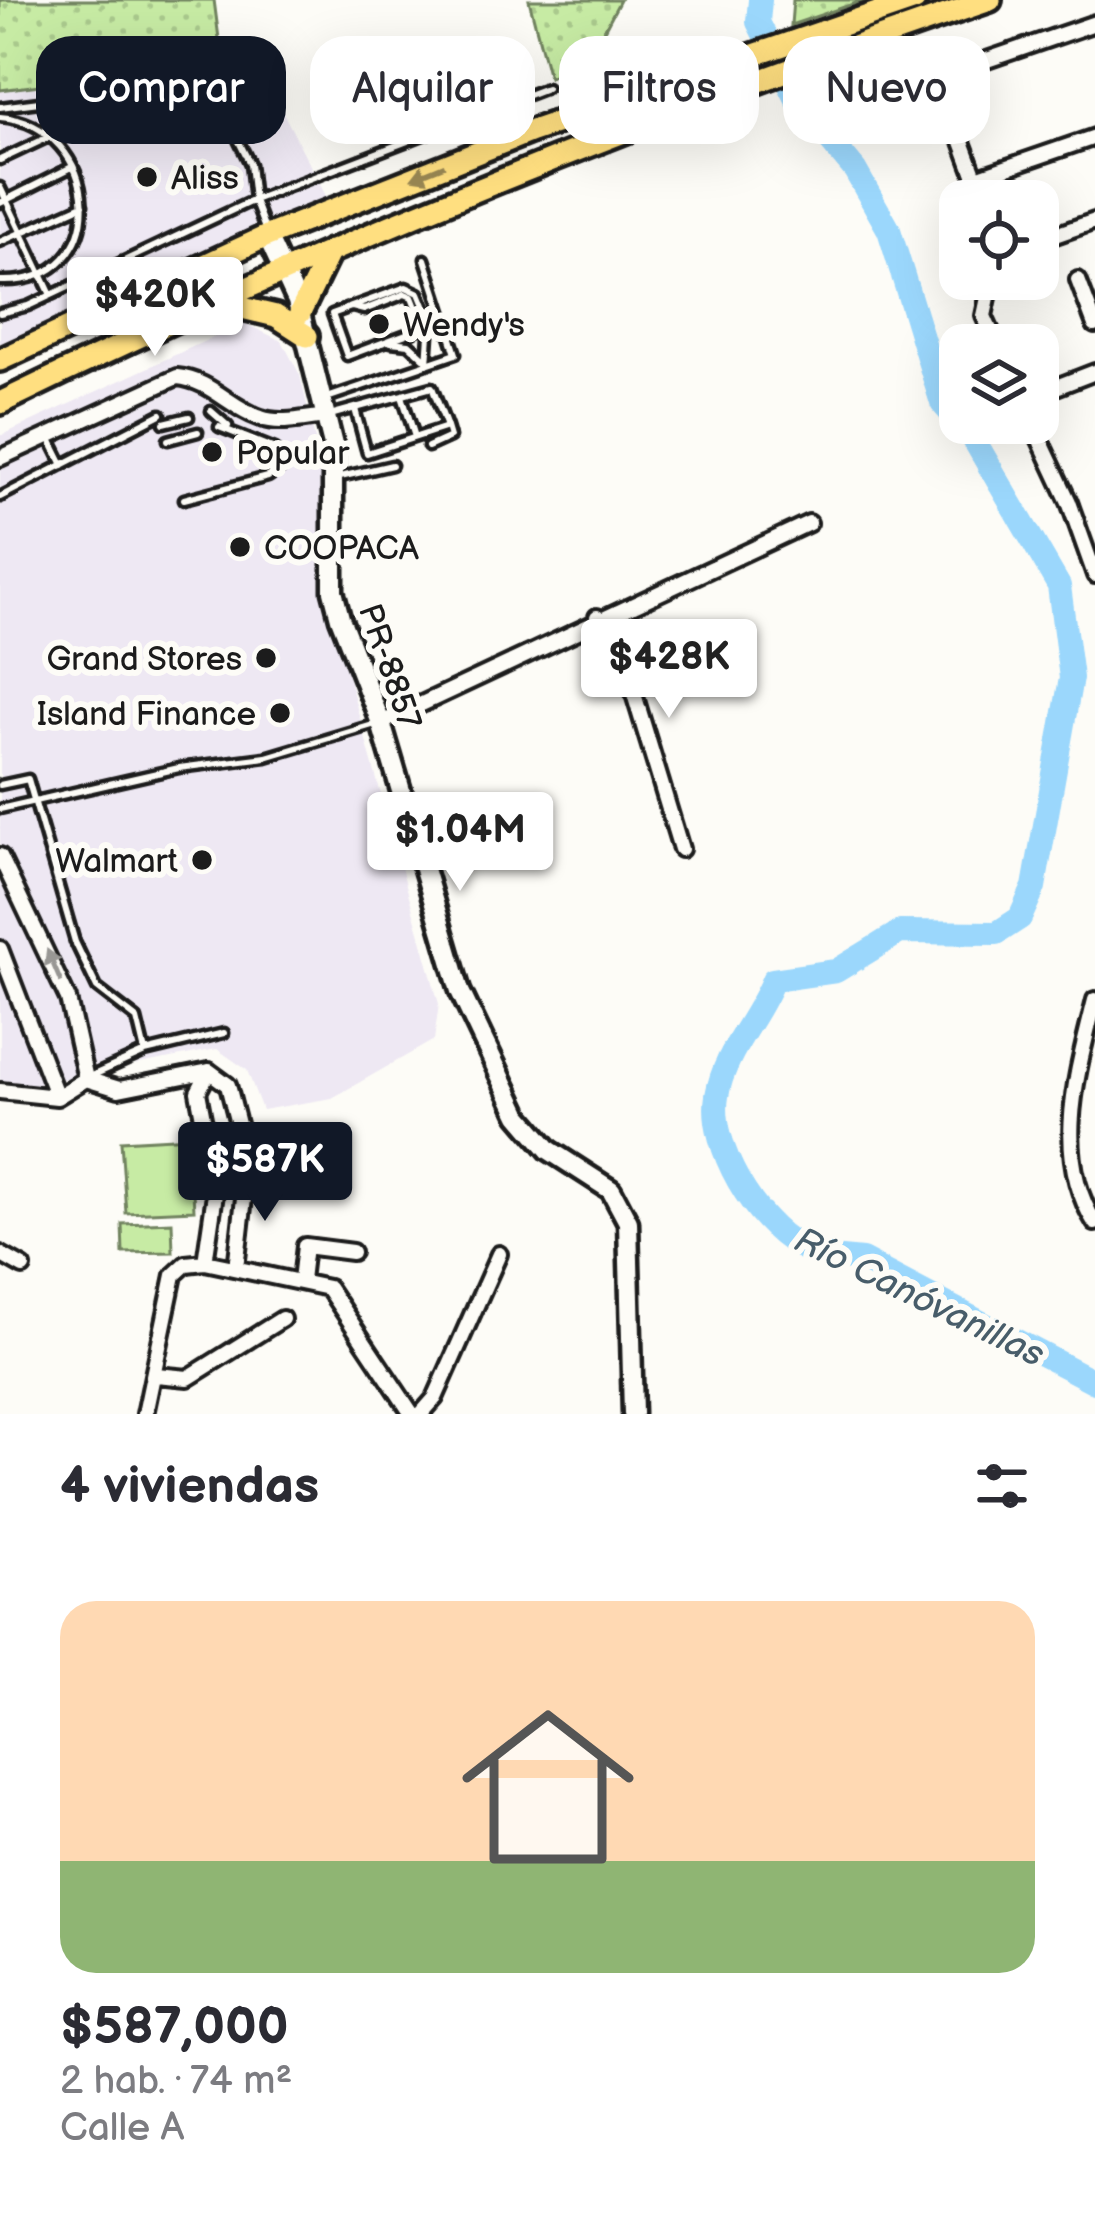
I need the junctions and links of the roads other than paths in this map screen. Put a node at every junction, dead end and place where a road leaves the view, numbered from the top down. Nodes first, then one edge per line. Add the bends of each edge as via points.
1 (915, 0) edge
2 (990, 0) edge
3 (1095, 23) edge
4 (990, 59) edge
5 (546, 88) dead end
6 (0, 107) edge
7 (0, 117) edge
8 (36, 128) edge
9 (1095, 136) edge
10 (36, 143) edge
11 (56, 144) edge
12 (963, 144) edge
13 (0, 160) edge
14 (72, 167) junction
15 (976, 178) joint
16 (0, 187) edge
17 (254, 200) junction
18 (3, 201) edge
19 (83, 205) junction
20 (1095, 221) edge
21 (22, 232) junction
22 (1059, 234) edge
23 (267, 236) junction
24 (0, 242) edge
25 (330, 251) junction
26 (425, 259) dead end
27 (284, 271) junction
28 (40, 272) junction
29 (1078, 280) dead end
30 (0, 281) edge
31 (51, 295) junction
32 (218, 302) junction
33 (352, 307) junction
34 (1092, 307) edge
35 (0, 313) edge
36 (300, 313) junction
37 (1095, 325) edge
38 (307, 336) junction
39 (387, 342) junction
40 (0, 361) edge
41 (425, 361) junction
42 (1095, 372) edge
43 (1059, 386) edge
44 (402, 396) junction
45 (0, 403) edge
46 (325, 408) junction
47 (355, 409) junction
48 (211, 412) dead end
49 (189, 417) dead end
50 (446, 427) junction
51 (198, 432) dead end
52 (48, 436) junction
53 (415, 437) junction
54 (169, 440) dead end
55 (1041, 444) edge
56 (428, 448) dead end
57 (367, 454) junction
58 (0, 458) edge
59 (63, 465) junction
60 (392, 465) dead end
61 (371, 471) junction
62 (333, 479) junction
63 (0, 497) edge
64 (184, 499) dead end
65 (809, 523) dead end
66 (1094, 565) edge
67 (597, 617) junction
68 (381, 723) junction
69 (0, 784) edge
70 (37, 800) junction
71 (0, 809) edge
72 (681, 849) dead end
73 (0, 856) edge
74 (0, 949) edge
75 (1095, 1000) edge
76 (1093, 1017) edge
77 (224, 1033) dead end
78 (145, 1052) junction
79 (208, 1071) junction
80 (86, 1078) junction
81 (0, 1091) edge
82 (57, 1097) junction
83 (210, 1135) junction
84 (220, 1150) tunnel mouth
85 (222, 1168) tunnel mouth
86 (217, 1187) junction
87 (1095, 1223) edge
88 (352, 1252) dead end
89 (0, 1254) edge
90 (499, 1254) dead end
91 (205, 1262) junction
92 (23, 1267) dead end
93 (236, 1268) junction
94 (301, 1280) junction
95 (282, 1319) dead end
96 (155, 1375) junction
97 (145, 1414) edge
98 (412, 1414) edge
99 (421, 1414) edge
100 (633, 1414) edge

1 -> 23 main road via 532,131
2 - 25 main road via 542,161
3 - 4 street
5 - 17 lane
6 - 17 lane via 157,87 217,98 250,164
7 - 8 lane
9 - 15 street
10 - 13 lane
11 - 14 lane
12 - 15 street
14 - 18 lane
14 - 19 lane
16 - 18 lane
17 - 23 lane
17 - 31 lane
18 - 21 lane
19 - 21 lane
19 - 28 lane via 83,236
20 - 22 street
21 - 24 lane
21 - 28 lane
23 - 27 street, PR-8857
23 - 40 main road
25 - 27 main road
25 - 36 main road
26 - 41 lane via 456,354
27 - 32 main road
27 - 36 street, PR-8857
28 - 30 lane
28 - 31 lane
29 - 34 street
31 - 35 lane
32 - 38 main road via 276,316
32 - 45 main road
33 - 39 lane via 332,314 347,356
33 - 39 lane via 412,297 422,322
33 - 41 lane via 406,287 419,292 430,320
34 - 37 street
36 - 38 street, PR-8857
38 - 46 street, PR-8857
39 - 41 lane via 409,344
41 - 46 lane
42 - 43 street
44 - 47 lane
44 - 50 lane via 432,387
44 - 53 lane
46 - 47 lane
46 - 52 street via 274,422 199,379 177,377
46 - 62 street, PR-8857
47 - 57 lane
48 - 64 lane via 223,426 275,449 280,469
49 - 59 lane via 163,419
50 - 53 lane
50 - 56 lane via 450,437
51 - 54 lane
52 - 58 street
52 - 59 lane
53 - 57 lane
55 - 66 street
57 - 61 lane
59 - 63 lane
60 - 61 lane
61 - 62 lane
62 - 68 street, PR-8857 via 333,591
65 - 67 street
67 - 68 street
67 - 72 street via 628,674
68 - 70 lane via 266,757
68 - 100 street, PR-8857 via 460,991 519,1115 549,1150 610,1190 628,1222
69 - 70 lane via 28,779
70 - 71 lane
70 - 78 lane via 75,942 97,988 137,1019
80 -> 73 street via 68,999
74 - 82 street
75 - 76 street
76 - 87 street via 1068,1137 1079,1197
77 - 78 lane
78 - 80 lane
79 - 80 street via 110,1089
79 - 83 street via 199,1092
79 - 93 street via 227,1085 248,1163
80 - 82 street
81 - 82 street
83 - 84 street
83 - 86 street
85 - 86 street
86 - 91 street
88 - 94 street via 305,1246
89 - 92 street
90 - 99 street
91 - 93 street
91 - 96 street via 174,1275
93 - 94 street
94 - 98 street via 328,1288
95 - 96 street via 188,1378
96 - 97 street

